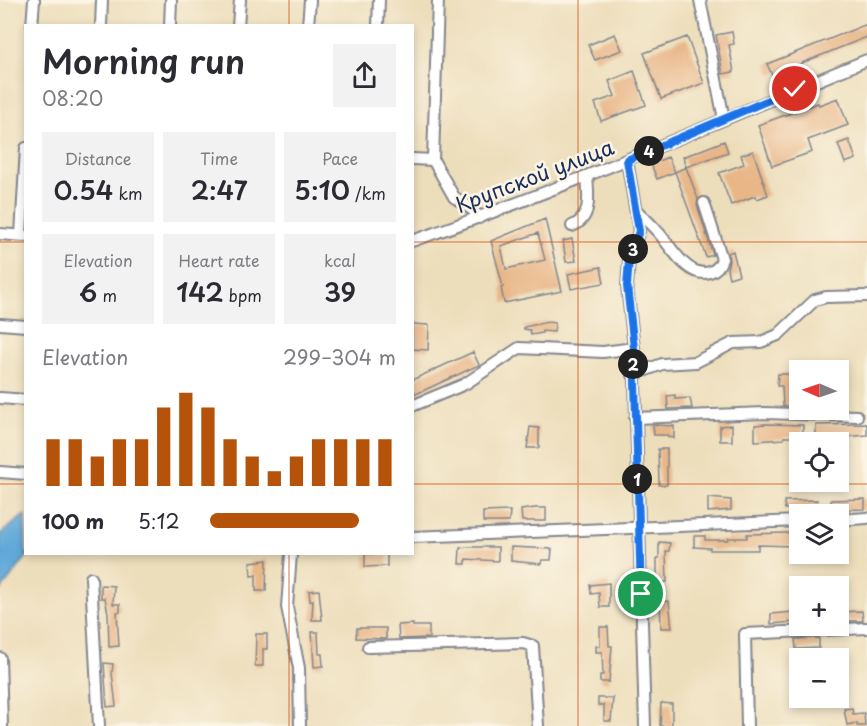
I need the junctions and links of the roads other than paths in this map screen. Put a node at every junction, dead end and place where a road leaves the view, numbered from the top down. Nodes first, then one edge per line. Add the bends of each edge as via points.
1 (34, 0) edge
2 (102, 0) edge
3 (171, 0) edge
4 (240, 0) edge
5 (310, 0) edge
6 (379, 0) edge
7 (438, 0) edge
8 (700, 0) edge
9 (32, 24) edge
10 (100, 24) edge
11 (170, 24) edge
12 (238, 24) edge
13 (308, 24) edge
14 (378, 24) edge
15 (867, 60) edge
16 (724, 119) junction
17 (414, 159) edge
18 (433, 159) junction
19 (627, 160) junction
20 (587, 176) junction
21 (704, 203) dead end
22 (24, 207) edge
23 (637, 212) junction
24 (479, 218) junction
25 (572, 226) dead end
26 (0, 234) edge
27 (23, 236) edge
28 (414, 240) edge
29 (867, 296) edge
30 (0, 324) edge
31 (24, 326) edge
32 (634, 348) junction
33 (633, 375) junction
34 (0, 398) edge
35 (24, 400) edge
36 (414, 405) edge
37 (858, 416) dead end
38 (635, 418) junction
39 (0, 472) edge
40 (24, 474) edge
41 (867, 518) edge
42 (849, 519) edge
43 (789, 521) edge
44 (639, 528) junction
45 (414, 537) edge
46 (291, 555) edge
47 (91, 578) dead end
48 (867, 628) edge
49 (368, 647) dead end
50 (0, 658) edge
51 (2, 726) edge
52 (99, 726) edge
53 (300, 726) edge
54 (538, 726) edge
55 (645, 726) edge
56 (747, 726) edge

1 - 9 street
2 - 10 street
3 - 11 street
4 - 12 street
5 - 13 street
6 - 14 street
7 - 18 street
8 - 16 street
15 - 16 street, Крупской улица
16 - 19 street, Крупской улица
17 - 18 street
18 - 24 street via 454,196
19 - 20 street, Крупской улица
19 - 23 street
20 - 24 street, Крупской улица
20 - 25 street via 587,212 581,223
21 - 23 street via 722,259 709,272 690,268
22 - 27 street
23 - 32 street via 639,231 629,260 627,286
24 - 28 street, Крупской улица
26 - 27 street
29 - 33 street via 815,300 778,335 761,342 733,343 696,362 662,364
30 - 31 street
32 - 33 street
32 - 36 street via 603,352 519,348 465,384
33 - 38 street
34 - 35 street
37 - 38 street via 765,413
38 - 44 street
39 - 40 street
41 - 42 street
43 - 44 street
44 - 45 street
44 - 55 street
46 - 53 street via 287,607 298,668
47 - 52 street
48 - 56 street via 745,634
49 - 54 street via 523,643 533,646
50 - 51 street

